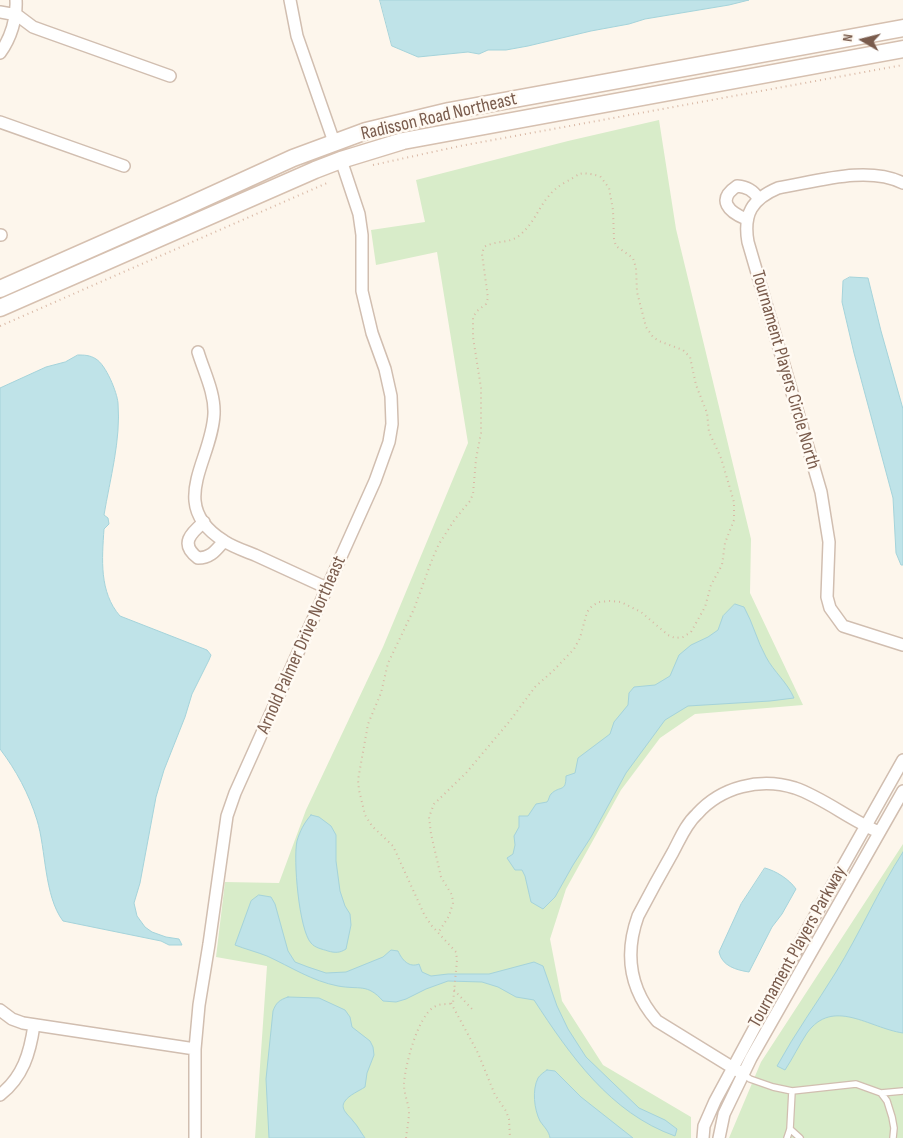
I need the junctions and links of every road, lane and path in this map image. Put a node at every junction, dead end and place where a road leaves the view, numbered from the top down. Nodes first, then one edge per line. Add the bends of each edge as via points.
1 (16, 0) edge
2 (290, 0) edge
3 (0, 12) edge
4 (17, 15) junction
5 (903, 28) edge
6 (903, 49) edge
7 (0, 53) edge
8 (903, 65) edge
9 (170, 76) dead end
10 (0, 122) edge
11 (400, 122) junction
12 (334, 142) junction
13 (340, 160) junction
14 (124, 166) dead end
15 (370, 166) dead end
16 (327, 183) dead end
17 (903, 183) edge
18 (269, 190) junction
19 (759, 199) junction
20 (746, 219) junction
21 (0, 289) edge
22 (0, 308) edge
23 (0, 326) edge
24 (198, 352) dead end
25 (204, 522) junction
26 (224, 541) junction
27 (327, 588) junction
28 (903, 645) edge
29 (903, 760) edge
30 (903, 791) edge
31 (866, 826) junction
32 (879, 832) junction
33 (438, 933) junction
34 (454, 990) junction
35 (451, 1003) junction
36 (472, 1009) dead end
37 (0, 1010) edge
38 (34, 1025) junction
39 (195, 1048) junction
40 (733, 1067) junction
41 (743, 1074) junction
42 (792, 1091) junction
43 (903, 1091) edge
44 (881, 1093) junction
45 (0, 1095) edge
46 (790, 1130) junction
47 (195, 1138) edge
48 (406, 1138) edge
49 (510, 1138) edge
50 (703, 1138) edge
51 (719, 1138) edge
52 (787, 1138) edge
53 (800, 1138) edge
54 (893, 1138) edge

1 - 4 street
2 - 12 street via 297,36
3 - 4 street
4 - 7 street
4 - 9 street via 33,27
5 - 11 main road, Radisson Road Northeast
6 - 13 main road, Radisson Road Northeast via 447,132
8 - 15 path via 460,146
10 - 14 street
11 - 12 main road, Radisson Road Northeast
11 - 13 main road via 391,131 350,148
12 - 18 main road via 314,162 275,181
12 - 21 main road, Radisson Road Northeast
13 - 18 main road, Radisson Road Northeast
13 - 27 street, Arnold Palmer Drive Northeast via 359,214 362,291 392,396 392,424 390,442 375,481
16 - 23 path
17 - 19 street via 885,177 855,175 778,188
18 - 22 main road, Radisson Road Northeast
19 - 20 street
19 - 20 street via 747,187 737,186 730,190 726,199 728,208
20 - 28 street, Tournament Players Circle North via 748,242 825,511 830,608 843,626
24 - 25 street via 214,399 213,428 195,482 197,510
25 - 26 street
25 - 26 street via 189,537 192,554 198,558 208,557
26 - 27 street
27 - 39 street, Arnold Palmer Drive Northeast via 227,816
29 - 31 street, Tournament Players Parkway
30 - 32 street, Tournament Players Parkway
31 - 32 street
31 - 40 street, Tournament Players Parkway
31 - 40 street via 807,793 762,783 746,785 718,796 705,805 687,827 632,930 631,969 640,996 658,1021
32 - 41 street, Tournament Players Parkway
33 - 33 path via 424,914 393,846 365,816 358,780 366,733 388,663 414,609 433,557 473,494 481,433 481,388 473,317 488,298 482,254 484,247 512,241 519,236 532,224 552,191 577,174 600,176 609,188 616,246 633,258 646,327 653,337 683,350 690,357 696,385 708,413 709,432 721,458 734,502 734,520 722,565 691,632 675,638 621,602 592,606 574,649 535,687 466,773 434,804 429,818 431,834 441,877 453,903
33 - 34 path via 456,952
34 - 35 path
34 - 36 path
35 - 48 path via 436,1005 428,1011 414,1040 404,1085 408,1111
35 - 49 path via 478,1053 495,1095 506,1111
37 - 38 street via 12,1019
38 - 39 street
38 - 45 street via 24,1066 10,1087
39 - 47 street, Arnold Palmer Drive Northeast
40 - 41 street
40 - 50 street, Tournament Players Parkway via 704,1126
41 - 42 lane
41 - 51 street, Tournament Players Parkway via 724,1114
42 - 44 lane via 856,1084
42 - 46 lane
43 - 44 lane
44 - 54 lane via 892,1117
46 - 52 lane
46 - 53 lane

